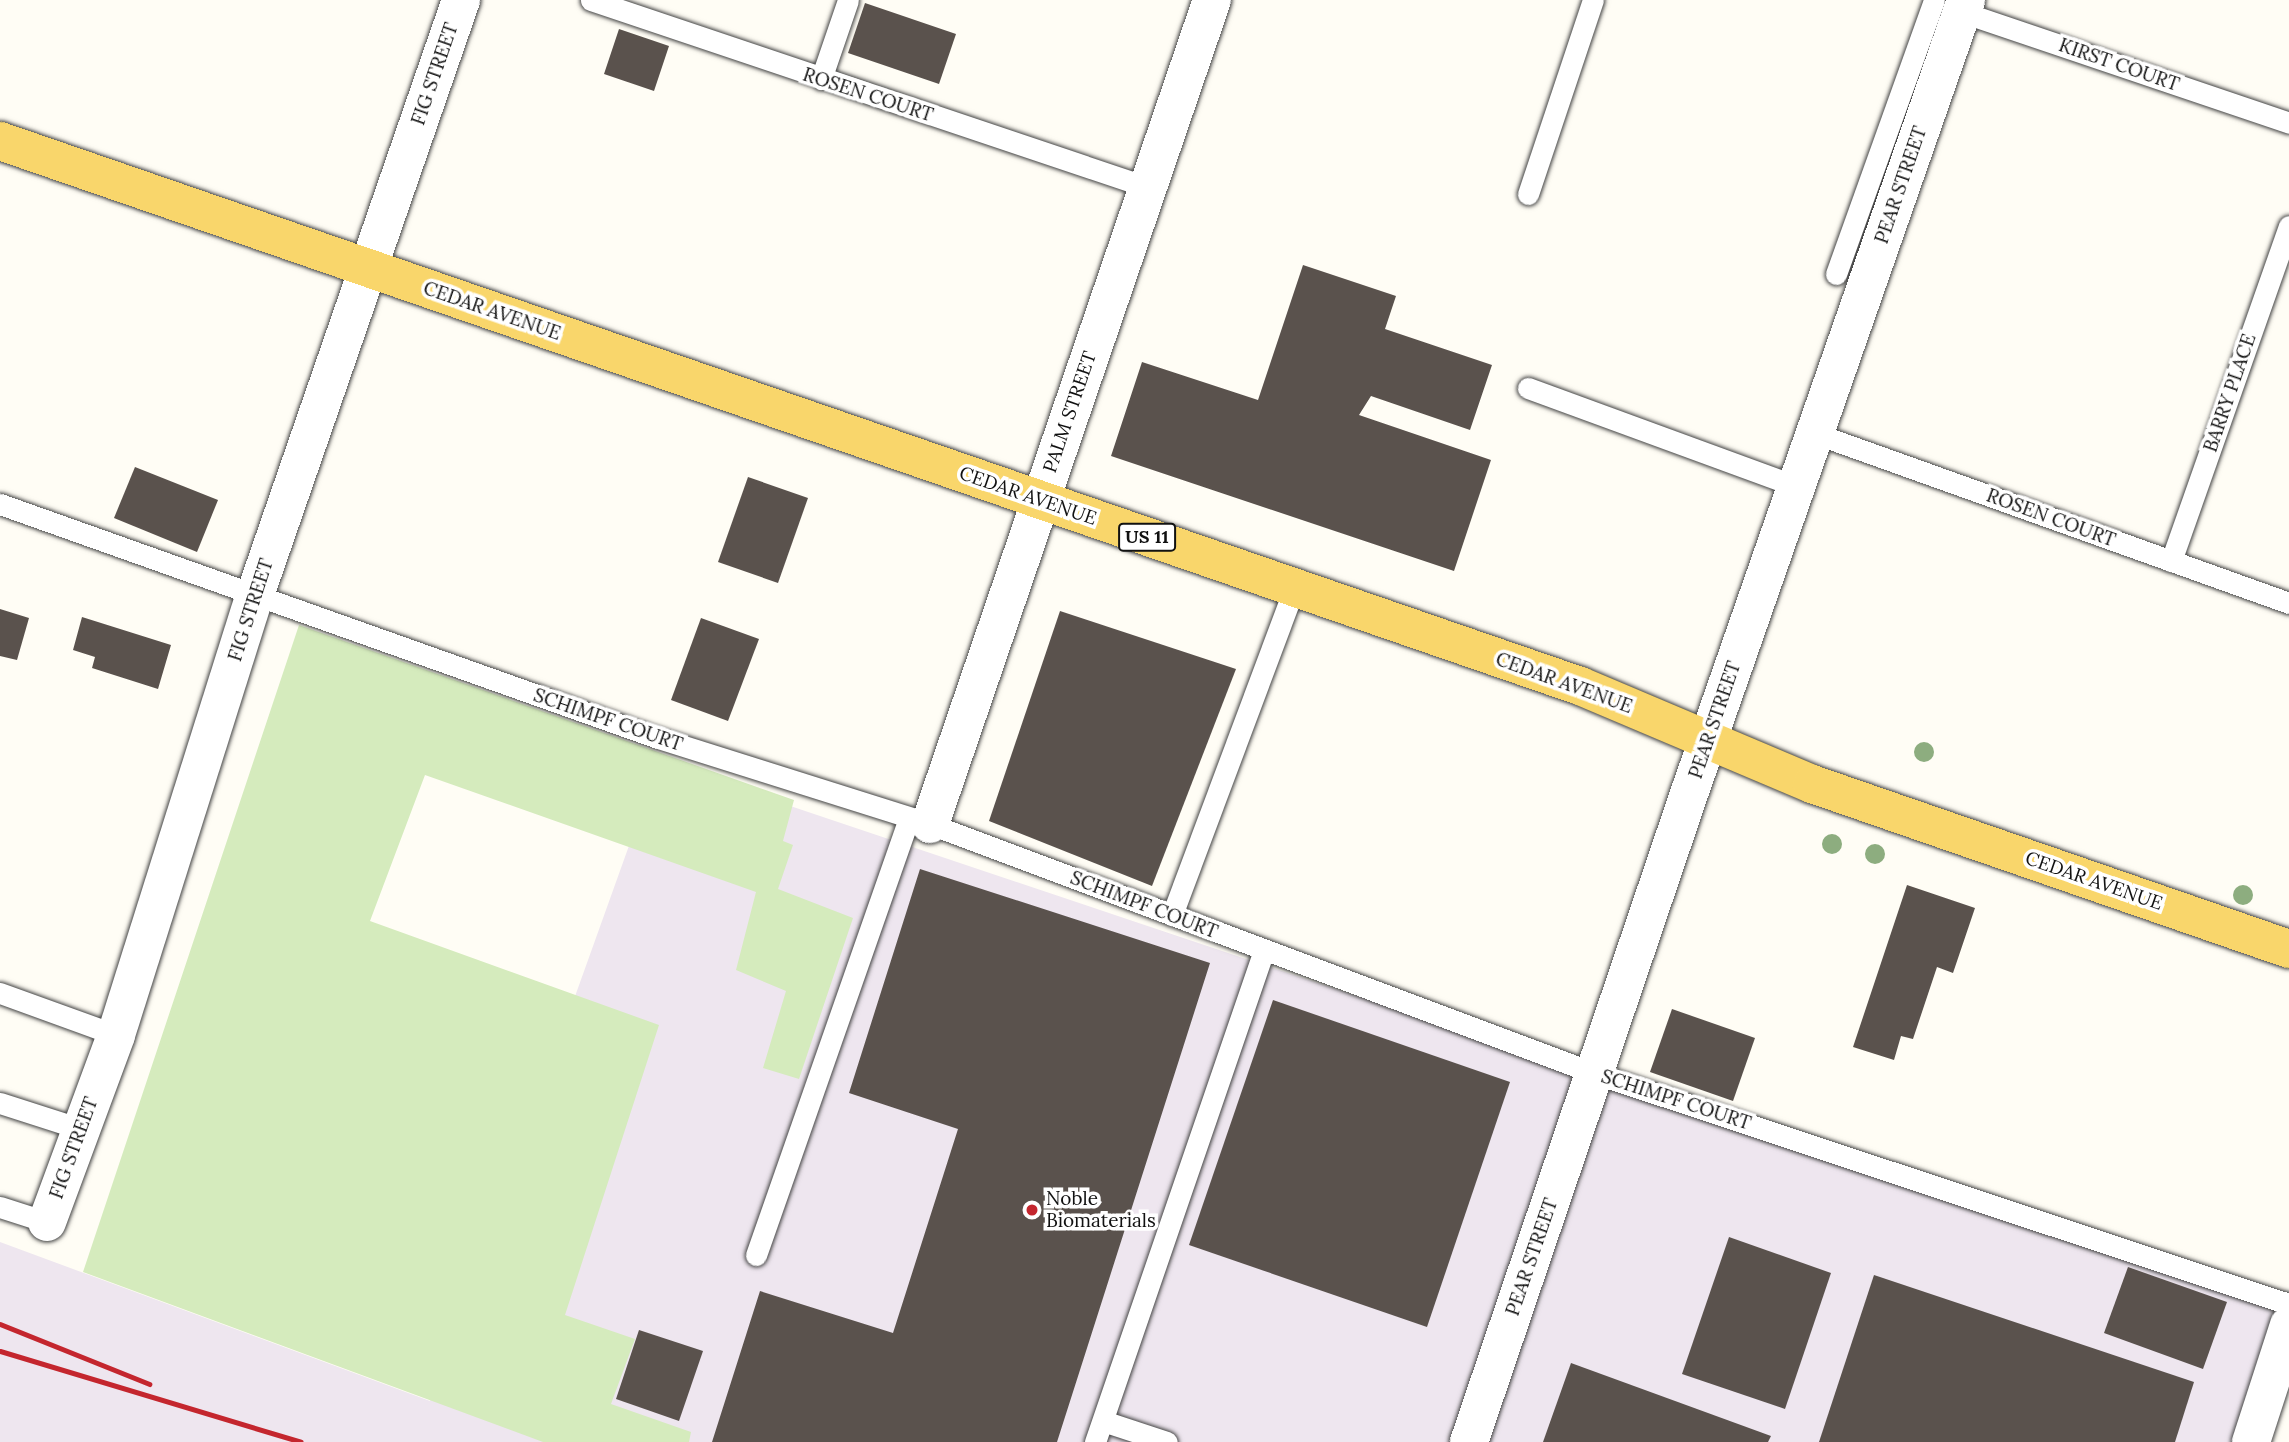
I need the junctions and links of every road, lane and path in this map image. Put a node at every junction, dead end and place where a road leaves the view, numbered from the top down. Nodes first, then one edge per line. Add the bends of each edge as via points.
1 (461, 0) edge
2 (591, 0) edge
3 (848, 0) edge
4 (1212, 0) edge
5 (1593, 0) edge
6 (1954, 3) edge
7 (821, 79) junction
8 (2289, 123) edge
9 (0, 141) edge
10 (1147, 187) junction
11 (1528, 194) dead end
12 (2289, 226) edge
13 (369, 268) junction
14 (1836, 274) dead end
15 (1528, 388) dead end
16 (1814, 433) junction
17 (1796, 486) junction
18 (1041, 500) junction
19 (0, 504) edge
20 (2171, 561) junction
21 (1294, 588) junction
22 (255, 595) junction
23 (2289, 603) edge
24 (1708, 741) junction
25 (919, 821) junction
26 (1172, 915) junction
27 (2289, 948) edge
28 (1264, 950) junction
29 (0, 993) edge
30 (116, 1035) junction
31 (1594, 1073) junction
32 (0, 1102) edge
33 (81, 1129) junction
34 (0, 1207) edge
35 (47, 1222) joint
36 (756, 1255) dead end
37 (2289, 1304) edge
38 (2289, 1325) edge
39 (1103, 1421) junction
40 (1095, 1442) edge
41 (1167, 1442) edge
42 (1469, 1442) edge
43 (2251, 1442) edge

1 - 13 street, FIG STREET
2 - 7 lane, ROSEN COURT
3 - 7 lane
4 - 10 street, PALM STREET
5 - 11 lane
6 - 8 lane, KIRST COURT
6 - 14 lane
6 - 16 street, PEAR STREET
7 - 10 lane, ROSEN COURT
9 - 13 main road, CEDAR AVENUE / US 11
10 - 18 street, PALM STREET
12 - 20 lane, BARRY PLACE
13 - 18 main road, CEDAR AVENUE / US 11
13 - 22 street, FIG STREET
15 - 17 lane
16 - 17 street, PEAR STREET
16 - 20 lane, ROSEN COURT
17 - 24 street, PEAR STREET
18 - 21 main road, CEDAR AVENUE / US 11
18 - 25 street, PALM STREET
19 - 22 lane, SCHIMPF COURT
20 - 23 lane, ROSEN COURT
21 - 24 main road, CEDAR AVENUE / US 11 via 1580,686
21 - 26 lane
22 - 25 lane, SCHIMPF COURT via 658,738
22 - 30 street, FIG STREET
24 - 27 main road, CEDAR AVENUE / US 11 via 1812,784
24 - 31 street, PEAR STREET
25 - 26 lane, SCHIMPF COURT
25 - 36 lane
26 - 28 lane, SCHIMPF COURT
28 - 31 lane, SCHIMPF COURT
28 - 39 lane
29 - 30 lane
30 - 33 street, FIG STREET
31 - 37 lane, SCHIMPF COURT
31 - 42 street, PEAR STREET
32 - 33 lane
33 - 35 street, FIG STREET
34 - 35 lane
38 - 43 street
39 - 40 lane
39 - 41 lane

